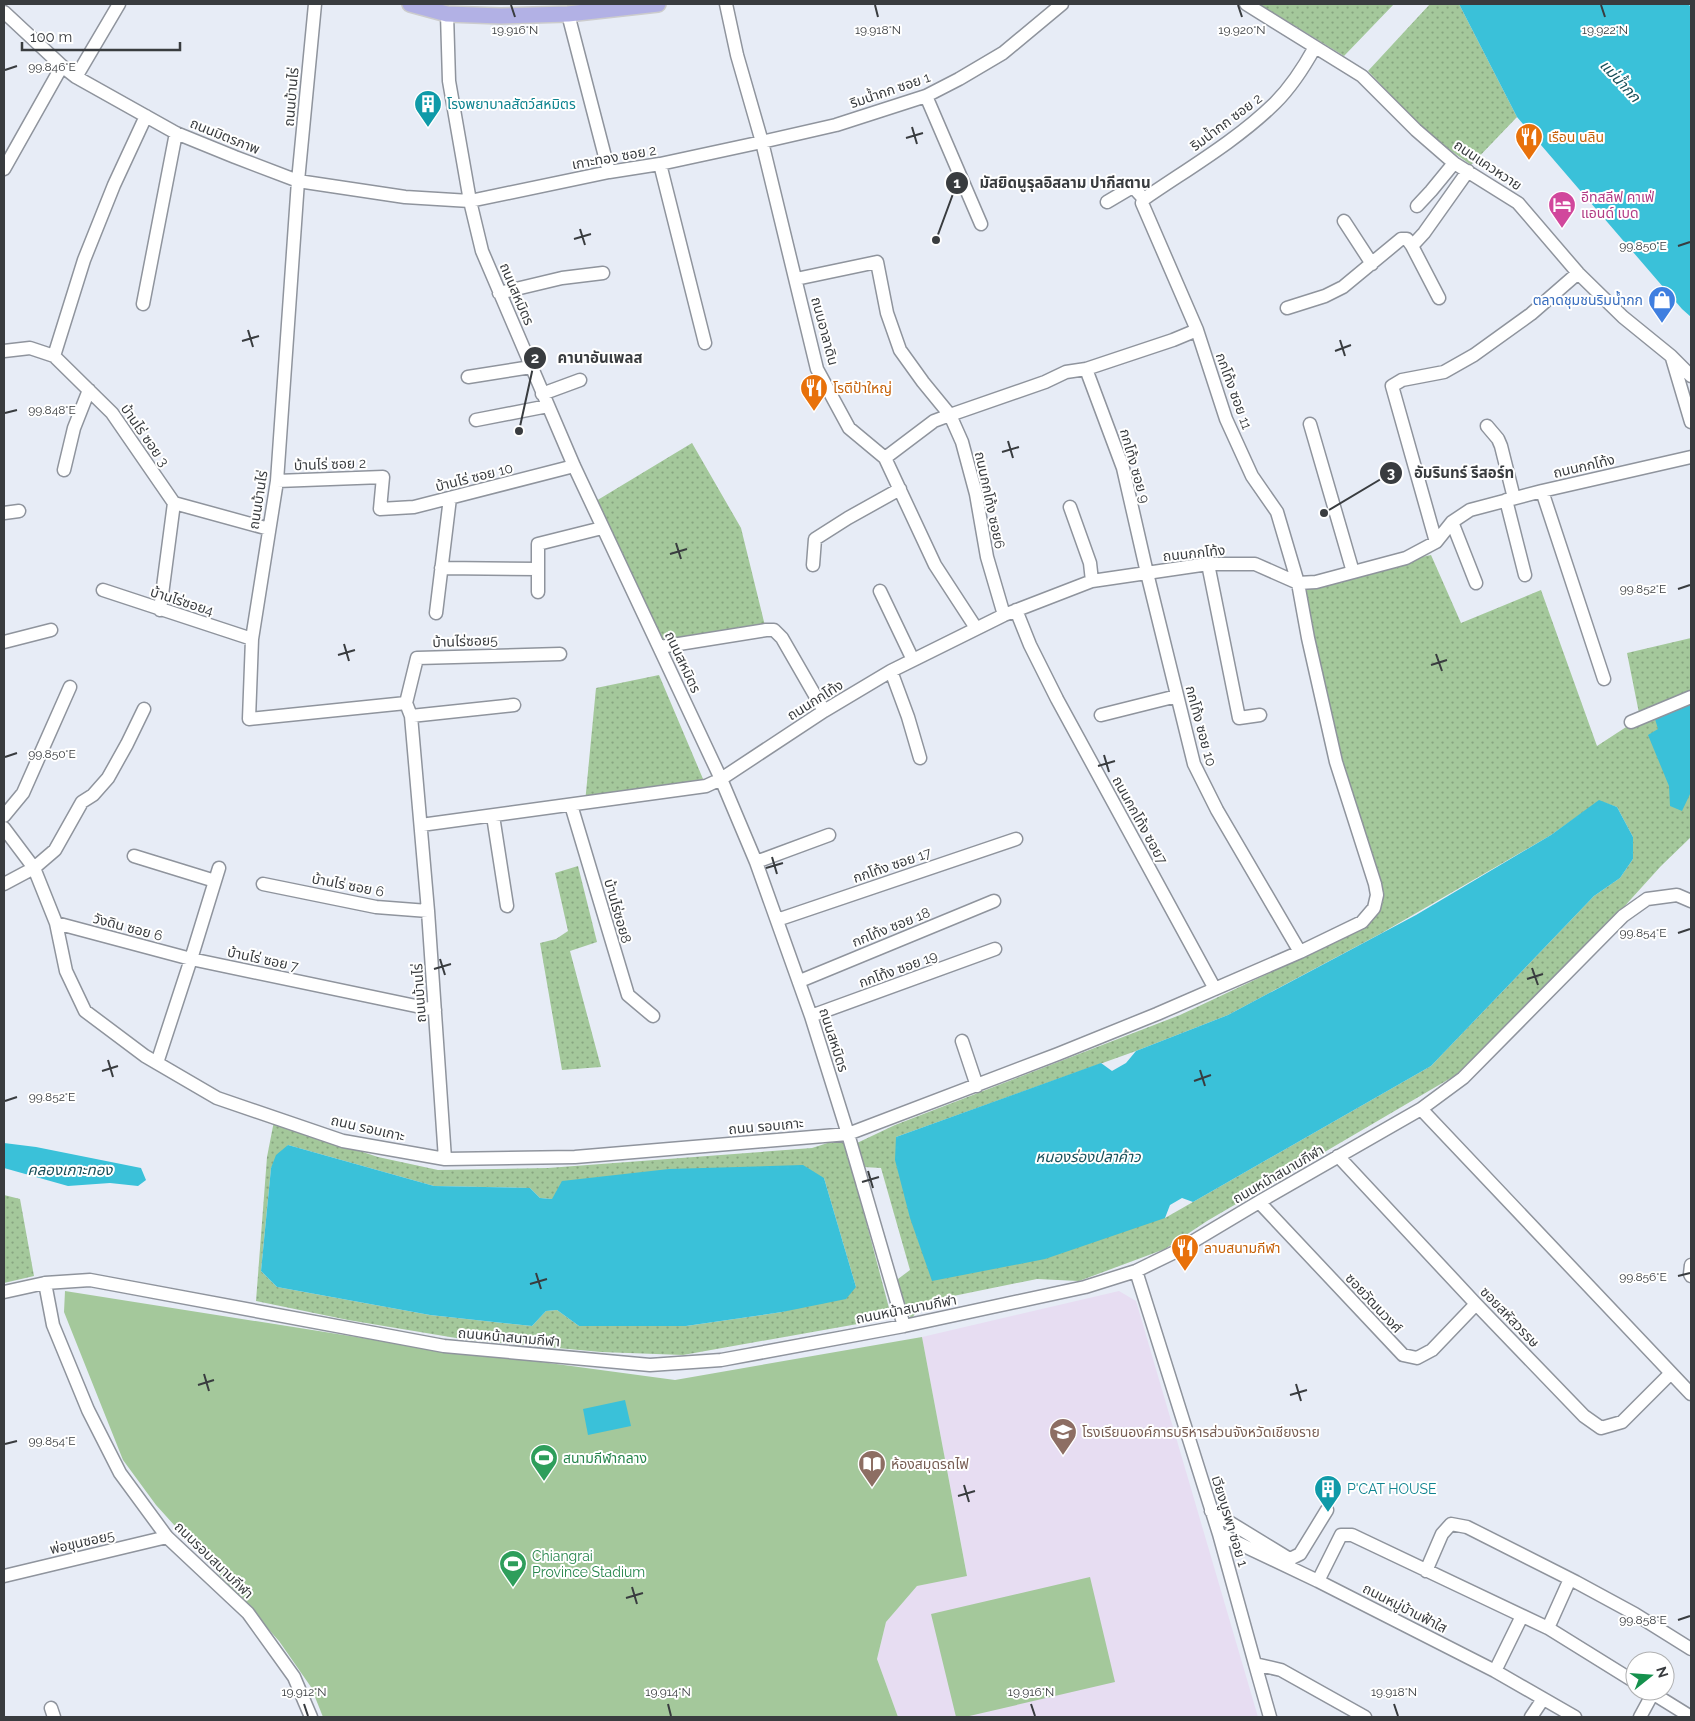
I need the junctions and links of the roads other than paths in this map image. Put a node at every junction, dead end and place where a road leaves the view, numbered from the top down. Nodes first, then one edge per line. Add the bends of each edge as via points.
1 (119, 4) edge
2 (315, 4) edge
3 (410, 4) edge
4 (658, 4) edge
5 (726, 4) edge
6 (1062, 4) edge
7 (1246, 4) edge
8 (447, 9) edge
9 (4, 12) edge
10 (568, 14) junction
11 (1315, 47) junction
12 (62, 66) junction
13 (76, 77) junction
14 (926, 96) junction
15 (146, 116) junction
16 (176, 132) junction
17 (762, 142) junction
18 (1454, 163) junction
19 (660, 164) junction
20 (4, 169) edge
21 (1468, 171) junction
22 (609, 172) junction
23 (298, 181) junction
24 (470, 200) junction
25 (1107, 202) dead end
26 (1144, 202) junction
27 (1417, 206) dead end
28 (1344, 221) dead end
29 (981, 224) dead end
30 (1412, 246) junction
31 (1372, 264) junction
32 (603, 272) dead end
33 (1578, 273) junction
34 (796, 279) junction
35 (499, 292) junction
36 (1439, 298) dead end
37 (143, 304) dead end
38 (1287, 308) dead end
39 (1197, 330) junction
40 (705, 343) dead end
41 (4, 351) edge
42 (54, 356) junction
43 (1672, 356) junction
44 (531, 367) junction
45 (1086, 369) junction
46 (1691, 376) edge
47 (468, 377) dead end
48 (580, 380) dead end
49 (89, 390) junction
50 (542, 394) junction
51 (548, 406) junction
52 (950, 414) junction
53 (476, 420) dead end
54 (1691, 422) edge
55 (1310, 424) dead end
56 (1487, 426) dead end
57 (1691, 457) edge
58 (885, 458) junction
59 (574, 466) junction
60 (64, 470) dead end
61 (277, 482) junction
62 (900, 489) junction
63 (1542, 491) junction
64 (450, 498) junction
65 (1510, 499) junction
66 (174, 503) junction
67 (1070, 507) dead end
68 (380, 509) joint
69 (19, 511) dead end
70 (4, 513) edge
71 (1452, 522) junction
72 (602, 528) junction
73 (268, 529) junction
74 (1436, 542) junction
75 (1208, 564) junction
76 (814, 565) dead end
77 (441, 568) junction
78 (538, 569) junction
79 (1353, 572) junction
80 (1147, 573) junction
81 (1525, 575) dead end
82 (1092, 581) junction
83 (1298, 583) junction
84 (1476, 583) dead end
85 (103, 590) dead end
86 (880, 591) dead end
87 (538, 592) dead end
88 (160, 610) junction
89 (1016, 610) junction
90 (436, 613) dead end
91 (1004, 615) junction
92 (976, 628) junction
93 (51, 630) dead end
94 (252, 639) junction
95 (4, 642) edge
96 (660, 647) junction
97 (560, 654) dead end
98 (912, 660) junction
99 (891, 671) junction
100 (1604, 679) dead end
101 (70, 686) dead end
102 (1177, 696) junction
103 (1691, 697) edge
104 (406, 703) junction
105 (514, 705) dead end
106 (144, 709) dead end
107 (824, 711) junction
108 (1101, 714) dead end
109 (1260, 715) dead end
110 (411, 716) junction
111 (1631, 722) dead end
112 (920, 758) dead end
113 (721, 779) junction
114 (571, 805) junction
115 (4, 816) edge
116 (493, 816) junction
117 (422, 825) junction
118 (4, 828) edge
119 (829, 836) dead end
120 (1016, 838) dead end
121 (134, 856) dead end
122 (756, 862) junction
123 (34, 868) junction
124 (219, 868) dead end
125 (215, 881) junction
126 (4, 884) edge
127 (263, 884) dead end
128 (994, 901) dead end
129 (1691, 901) edge
130 (507, 906) dead end
131 (428, 911) junction
132 (777, 920) junction
133 (56, 923) junction
134 (995, 949) dead end
135 (1300, 952) junction
136 (191, 959) junction
137 (800, 981) junction
138 (1215, 989) junction
139 (435, 1010) junction
140 (653, 1016) dead end
141 (811, 1016) junction
142 (962, 1041) dead end
143 (157, 1063) junction
144 (977, 1086) junction
145 (1421, 1109) junction
146 (848, 1134) junction
147 (1338, 1156) junction
148 (444, 1159) junction
149 (1259, 1202) junction
150 (1691, 1264) edge
151 (1136, 1271) junction
152 (1691, 1276) edge
153 (45, 1284) junction
154 (4, 1292) edge
155 (1476, 1304) junction
156 (904, 1326) junction
157 (1671, 1373) junction
158 (1691, 1394) edge
159 (1327, 1510) dead end
160 (1211, 1511) junction
161 (1219, 1534) junction
162 (167, 1537) junction
163 (1426, 1571) junction
164 (4, 1576) edge
165 (1570, 1579) junction
166 (1318, 1581) junction
167 (1522, 1616) junction
168 (1548, 1628) junction
169 (1691, 1649) edge
170 (1255, 1664) junction
171 (1495, 1671) junction
172 (1625, 1676) edge
173 (1543, 1699) junction
174 (1647, 1701) edge
175 (1665, 1701) edge
176 (311, 1717) edge
177 (1270, 1717) edge
178 (1365, 1717) edge
179 (1531, 1717) edge
180 (1575, 1717) edge
181 (1640, 1717) edge
182 (1690, 1717) edge

1 - 13 street
2 - 23 street, ถนนบ้านไร่
3 - 8 main road
4 - 10 main road
5 - 17 street, ถนนอาลาดิน
6 - 14 street, ริมน้ำกก ซอย 1 via 1003,53
7 - 11 street, ถนนแควหวาย
8 - 10 main road via 501,16
8 - 24 street, ถนนสหมิตร via 449,81
9 - 12 street, ถนนมิตรภาพ
10 - 22 street
11 - 18 street, ถนนแควหวาย via 1362,76
11 - 26 street, ริมน้ำกก ซอย 2 via 1303,69 1276,102 1235,137
12 - 13 street, ถนนมิตรภาพ
12 - 20 street
13 - 15 street, ถนนมิตรภาพ
14 - 17 street, ริมน้ำกก ซอย 1 via 836,125
14 - 29 street
15 - 16 street, ถนนมิตรภาพ
15 - 42 street via 84,260
16 - 23 street, ถนนมิตรภาพ
16 - 37 street
17 - 19 street, เกาะทอง ซอย 2
17 - 34 street, ถนนอาลาดิน
18 - 21 street, ถนนแควหวาย
18 - 27 street
19 - 22 street, เกาะทอง ซอย 2
19 - 40 street
21 - 30 street
21 - 33 street, ถนนแควหวาย via 1518,203
22 - 24 street, เกาะทอง ซอย 2
23 - 24 street, ถนนมิตรภาพ via 405,197
23 - 61 street, ถนนบ้านไร่
24 - 35 street, ถนนสหมิตร via 482,251
25 - 26 street via 1134,188
26 - 39 street, กกโท้ง ซอย 11
28 - 31 street
30 - 31 street via 1407,239 1401,239
30 - 36 street
31 - 38 street via 1343,287
32 - 35 street
33 - 43 street, ถนนแควหวาย via 1622,318
33 - 74 street via 1531,314 1474,355 1444,372 1402,380 1392,386
34 - 52 street, ถนนกกโท้ง ซอย6 via 877,262 900,350
34 - 58 street, ถนนอาลาดิน via 817,368 848,428
35 - 44 street, ถนนสหมิตร
39 - 45 street
39 - 83 street, กกโท้ง ซอย 11 via 1226,419 1252,476 1277,512
41 - 42 street, บ้านไร่ ซอย 3 via 30,348
42 - 49 street, บ้านไร่ ซอย 3
43 - 46 street, ถนนแควหวาย
43 - 54 street
44 - 47 street
44 - 50 street, ถนนสหมิตร
45 - 52 street via 1066,372
45 - 80 street, กกโท้ง ซอย 9 via 1123,468
48 - 50 street
49 - 60 street via 74,428
49 - 66 street, บ้านไร่ ซอย 3 via 112,413
50 - 51 street, ถนนสหมิตร
51 - 53 street
51 - 59 street, ถนนสหมิตร
52 - 58 street via 934,421
52 - 91 street, ถนนกกโท้ง ซอย6 via 962,442 976,494 987,557
55 - 79 street
56 - 65 street via 1501,446
57 - 63 street, ถนนกกโท้ง
58 - 62 street, ถนนอาลาดิน
59 - 64 street, บ้านไร่ ซอย 10
59 - 72 street, ถนนสหมิตร
61 - 68 street, บ้านไร่ ซอย 2 via 383,477
61 - 73 street, ถนนบ้านไร่
62 - 76 street via 816,539
62 - 92 street, ถนนอาลาดิน via 935,565
63 - 65 street, ถนนกกโท้ง
63 - 100 street
64 - 68 street, บ้านไร่ ซอย 10 via 414,508
64 - 77 street
65 - 71 street, ถนนกกโท้ง via 1470,510
65 - 81 street
66 - 73 street
66 - 88 street
67 - 82 street via 1090,563
69 - 70 street
71 - 74 street, ถนนกกโท้ง
71 - 84 street
72 - 78 street via 538,544
72 - 96 street, ถนนสหมิตร
73 - 94 street, ถนนบ้านไร่
74 - 79 street, ถนนกกโท้ง via 1406,558
75 - 80 street, ถนนกกโท้ง
75 - 83 street, ถนนกกโท้ง via 1255,564
75 - 109 street via 1239,718
77 - 78 street
77 - 90 street
78 - 87 street
79 - 83 street, ถนนกกโท้ง via 1316,582
80 - 82 street, ถนนกกโท้ง
80 - 102 street, กกโท้ง ซอย 10
82 - 89 street, ถนนกกโท้ง
83 - 135 street, กกโท้ง ซอย 11 via 1336,762 1377,894 1374,908 1362,922
85 - 88 street, บ้านไร่ซอย4
86 - 98 street
88 - 94 street, บ้านไร่ซอย4
89 - 91 street, ถนนกกโท้ง
89 - 138 street, ถนนกกโท้ง ซอย7 via 1057,700
91 - 92 street, ถนนกกโท้ง
92 - 98 street, ถนนกกโท้ง
93 - 95 street
94 - 104 street, ถนนบ้านไร่ via 249,719
96 - 107 street via 774,630 782,638
96 - 113 street, ถนนสหมิตร
97 - 104 street, บ้านไร่ซอย5 via 417,658
98 - 99 street, ถนนกกโท้ง
99 - 107 street, ถนนกกโท้ง
99 - 112 street
101 - 115 street via 23,793
102 - 108 street
102 - 135 street, กกโท้ง ซอย 10 via 1194,764 1203,785
103 - 111 street
104 - 110 street, ถนนบ้านไร่
105 - 110 street
106 - 123 street via 108,778 82,802 55,850
107 - 113 street, ถนนกกโท้ง
110 - 117 street, ถนนบ้านไร่
113 - 114 street via 706,786
113 - 122 street, ถนนสหมิตร
114 - 116 street
114 - 140 street, บ้านไร่ซอย8 via 628,995
116 - 117 street
116 - 130 street
117 - 131 street, ถนนบ้านไร่
118 - 123 street, ถนน รอบเกาะ
119 - 122 street
120 - 132 street, กกโท้ง ซอย 17
121 - 125 street
122 - 132 street, ถนนสหมิตร
123 - 126 street
123 - 133 street, ถนน รอบเกาะ
124 - 125 street
125 - 136 street
127 - 131 street, บ้านไร่ ซอย 6 via 376,907
128 - 137 street, กกโท้ง ซอย 18
129 - 145 street, ถนนหน้าสนามกีฬา via 1677,896 1647,899 1623,916 1462,1078
131 - 139 street, ถนนบ้านไร่
132 - 137 street, ถนนสหมิตร
133 - 136 street, วังดิน ซอย 6
133 - 143 street, ถนน รอบเกาะ via 66,971 85,1011
134 - 141 street, กกโท้ง ซอย 19
135 - 138 street, ถนน รอบเกาะ
136 - 139 street, บ้านไร่ ซอย 7
136 - 143 street
137 - 141 street, ถนนสหมิตร
138 - 144 street, ถนน รอบเกาะ
139 - 148 street, ถนนบ้านไร่
141 - 146 street, ถนนสหมิตร
142 - 144 street
143 - 148 street, ถนน รอบเกาะ via 217,1098 343,1141
144 - 146 street, ถนน รอบเกาะ
145 - 147 street, ถนนหน้าสนามกีฬา
145 - 157 street
146 - 148 street, ถนน รอบเกาะ via 575,1157
146 - 156 street, ถนนสหมิตร
147 - 149 street, ถนนหน้าสนามกีฬา
147 - 155 street, ซอยสหัสวรรษ
149 - 151 street, ถนนหน้าสนามกีฬา via 1177,1251
149 - 155 street, ซอยวัฒนวงศ์ via 1403,1355 1417,1358 1432,1350
150 - 152 street
151 - 156 street, ถนนหน้าสนามกีฬา via 1085,1287
151 - 160 street, เวียงบูรพา ซอย 1
153 - 154 street, ถนนหน้าสนามกีฬา
153 - 156 street, ถนนหน้าสนามกีฬา via 90,1280 444,1346 650,1365 721,1360
153 - 162 street, ถนนรอบสนามกีฬา via 53,1326 88,1410 120,1473
155 - 157 street, ซอยสหัสวรรษ via 1584,1416 1601,1428 1622,1422
157 - 158 street
159 - 160 street via 1300,1554 1292,1558
160 - 161 street, เวียงบูรพา ซอย 1
161 - 166 street, ถนนหมู่บ้านฟ้าใส
161 - 170 street, เวียงบูรพา ซอย 1
162 - 164 street, พ่อขุนซอย5
162 - 176 street, ถนนรอบสนามกีฬา via 248,1613 294,1676
163 - 165 street via 1442,1534 1451,1524 1467,1527
163 - 166 street via 1352,1535 1341,1536
163 - 167 street
165 - 168 street
165 - 169 street
166 - 171 street, ถนนหมู่บ้านฟ้าใส
167 - 168 street
167 - 171 street
168 - 172 street
170 - 177 street
170 - 178 street via 1281,1670
171 - 173 street, ถนนหมู่บ้านฟ้าใส
173 - 179 street
173 - 180 street, ถนนหมู่บ้านฟ้าใส
174 - 181 street
175 - 182 street

